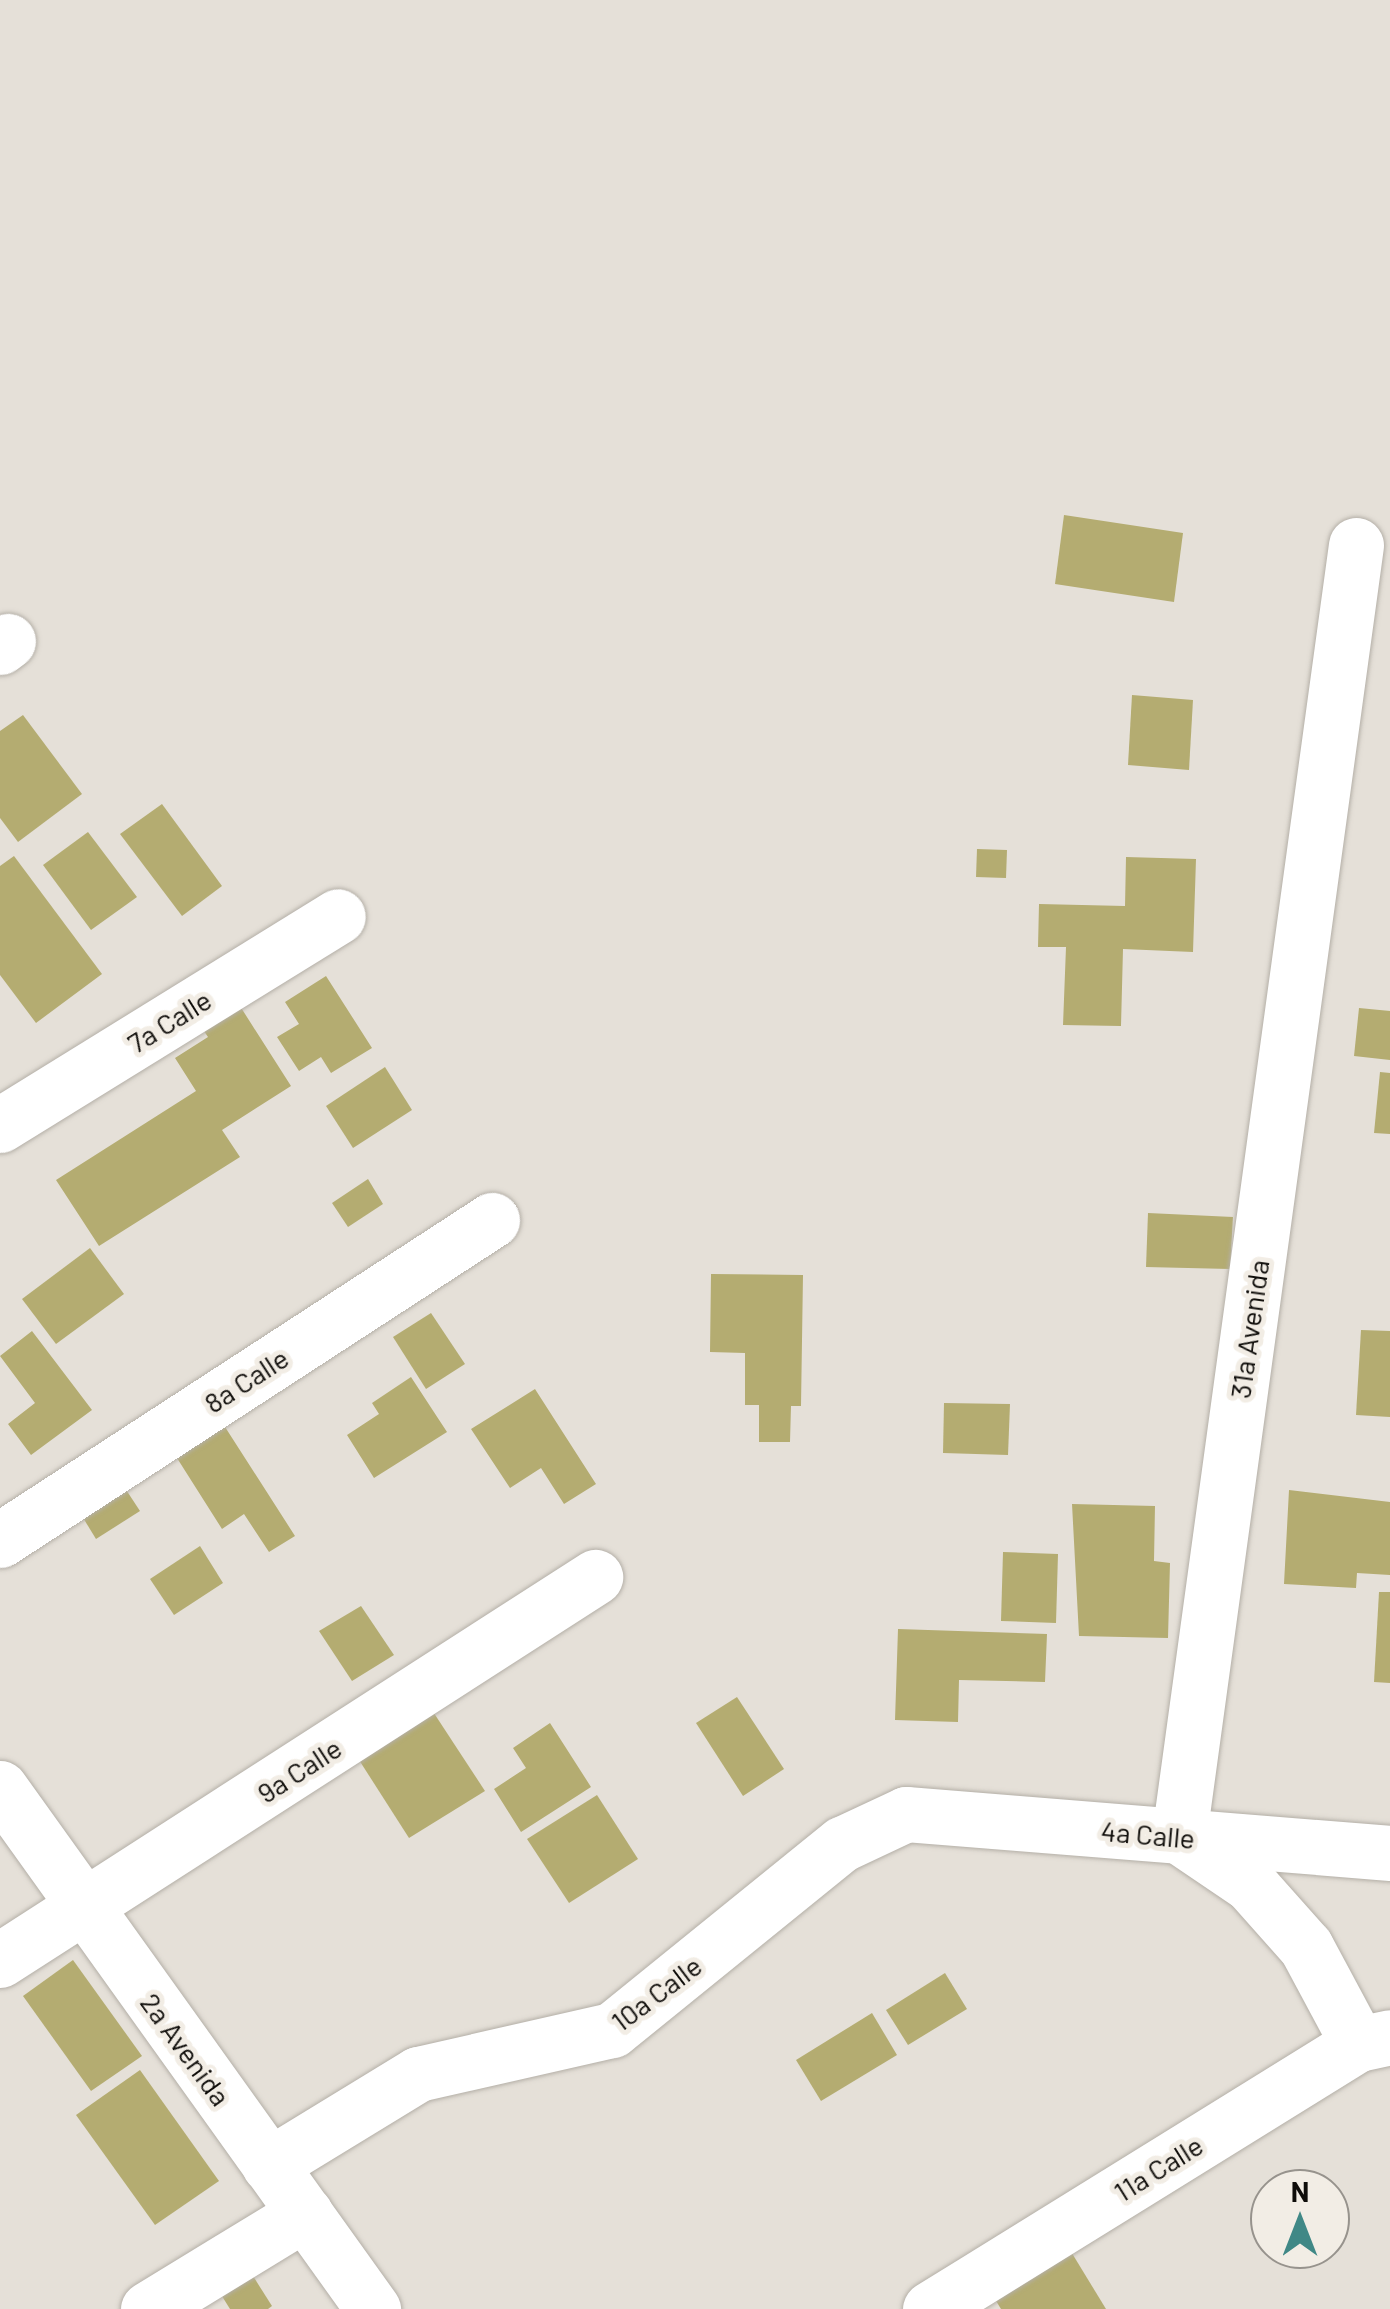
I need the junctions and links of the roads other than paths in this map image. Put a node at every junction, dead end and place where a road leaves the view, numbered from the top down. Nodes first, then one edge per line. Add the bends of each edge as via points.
1 (1356, 546) dead end
2 (338, 916) dead end
3 (0, 1125) edge
4 (492, 1220) dead end
5 (0, 1540) edge
6 (595, 1576) dead end
7 (0, 1788) edge
8 (906, 1814) joint
9 (1179, 1836) junction
10 (1390, 1854) edge
11 (86, 1910) junction
12 (0, 1960) edge
13 (1374, 2040) edge
14 (269, 2165) junction
15 (305, 2213) junction
16 (148, 2309) edge
17 (373, 2309) edge
18 (930, 2309) edge

1 - 9 street, 31a Avenida
2 - 3 street, 7a Calle
4 - 5 street, 8a Calle
6 - 11 street, 9a Calle
7 - 11 street, 2a Avenida
8 - 9 street, 4a Calle
8 - 14 street, 10a Calle via 842,1844 612,2030 418,2074
9 - 10 street, 4a Calle
9 - 13 street via 1250,1884
11 - 12 street, 9a Calle
11 - 14 street, 2a Avenida
13 - 18 street, 11a Calle
14 - 15 street, 2a Avenida
15 - 16 street
15 - 17 street, 2a Avenida

